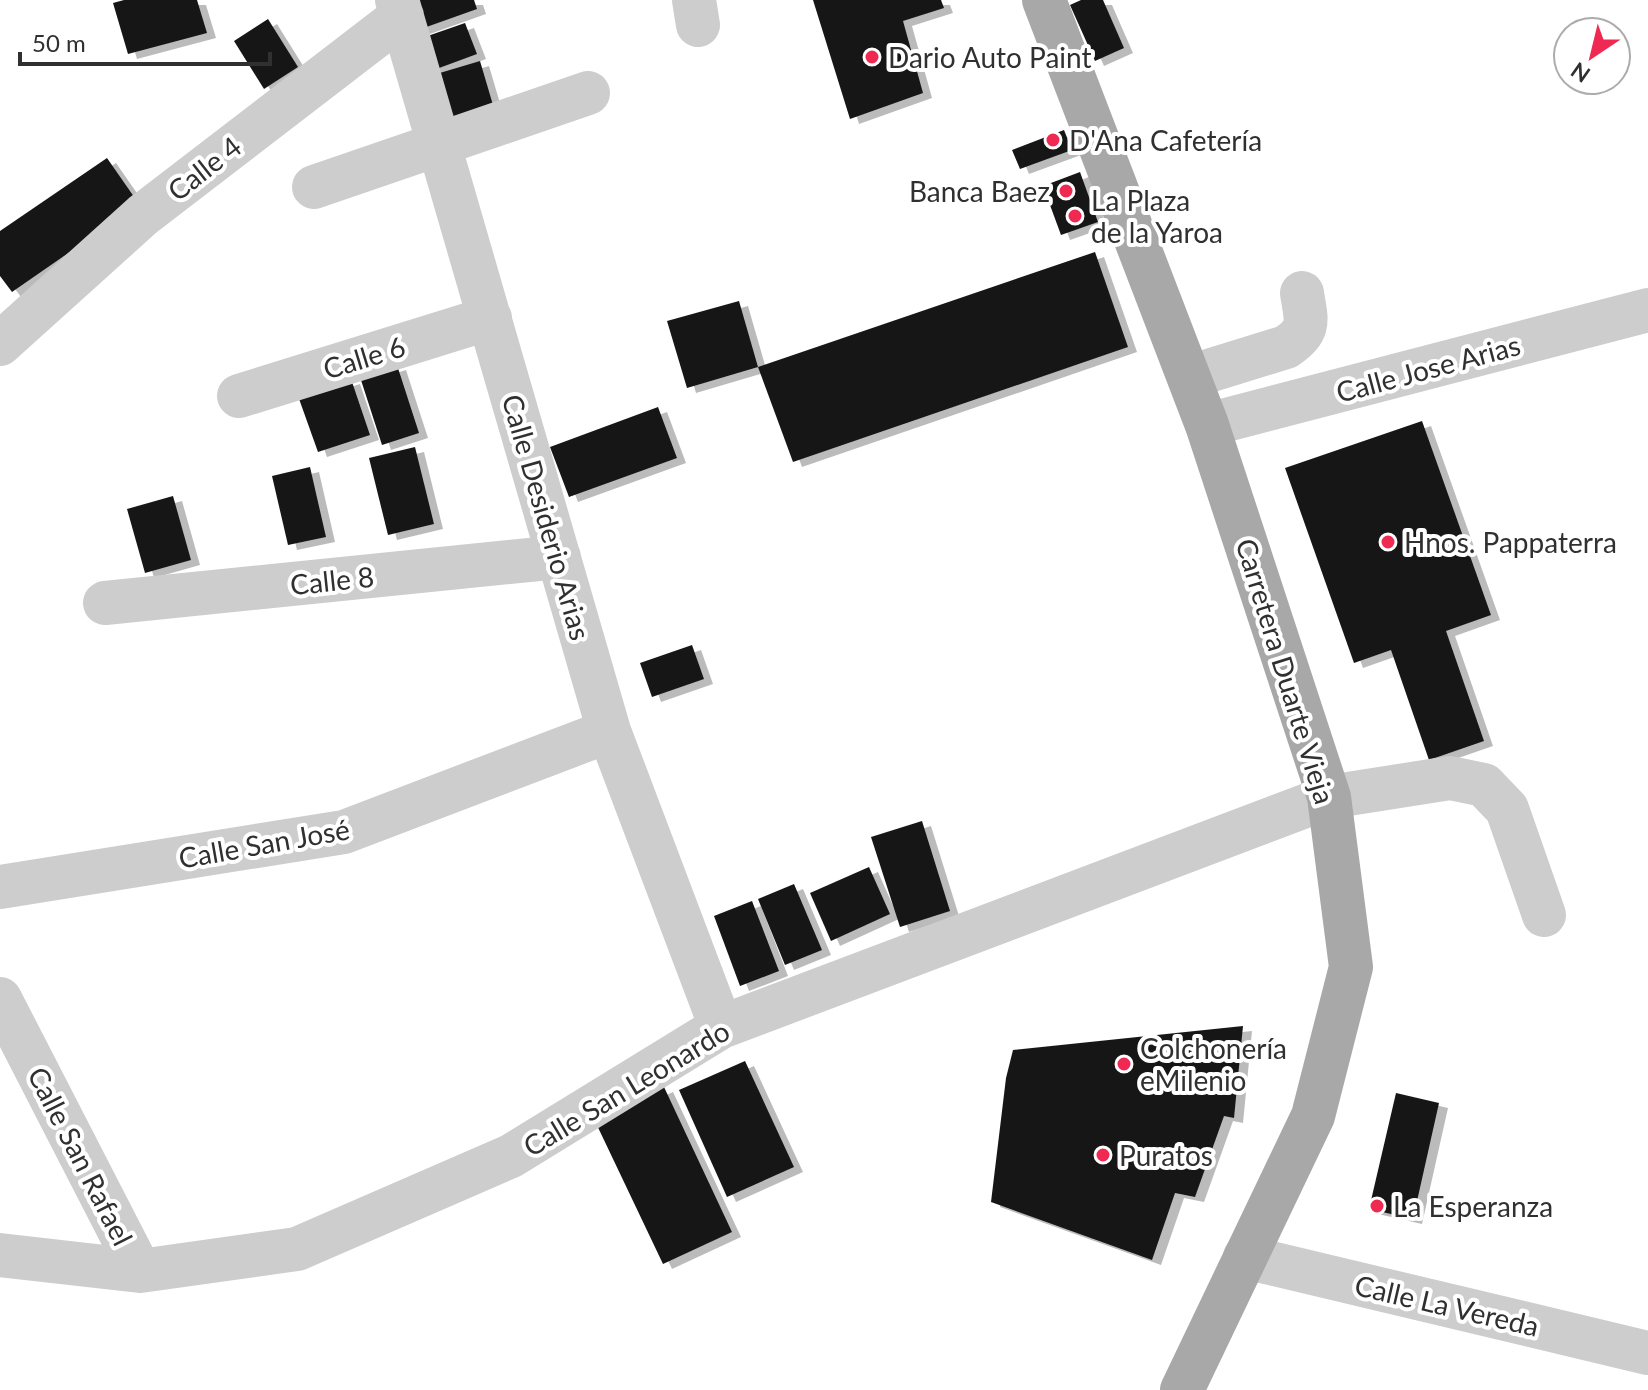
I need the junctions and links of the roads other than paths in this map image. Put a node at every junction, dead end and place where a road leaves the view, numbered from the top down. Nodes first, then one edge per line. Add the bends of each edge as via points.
1 (1050, 2) edge
2 (399, 8) edge
3 (588, 93) dead end
4 (439, 143) junction
5 (314, 187) dead end
6 (1302, 293) dead end
7 (1648, 310) edge
8 (490, 318) junction
9 (5, 329) edge
10 (1189, 377) junction
11 (239, 396) dead end
12 (1207, 425) junction
13 (559, 557) junction
14 (105, 603) dead end
15 (609, 731) junction
16 (1329, 797) junction
17 (0, 887) edge
18 (1544, 915) dead end
19 (0, 999) edge
20 (721, 1027) junction
21 (0, 1255) edge
22 (1245, 1257) junction
23 (140, 1271) junction
24 (1648, 1353) edge
25 (1182, 1390) edge

1 - 10 main road, Carretera Duarte Vieja
2 - 4 street, Calle Desiderio Arias
2 - 9 street, Calle 4
3 - 4 street
4 - 5 street
4 - 8 street, Calle Desiderio Arias
6 - 10 street via 1307,325 1299,338 1286,347
7 - 12 street, Calle Jose Arias
8 - 11 street, Calle 6
8 - 13 street, Calle Desiderio Arias
10 - 12 main road, Carretera Duarte Vieja
12 - 16 main road, Carretera Duarte Vieja
13 - 14 street, Calle 8
13 - 15 street, Calle Desiderio Arias
15 - 17 street, Calle San José via 344,832
15 - 20 street, Calle Desiderio Arias
16 - 18 street, Calle San Leonardo via 1450,778 1484,785 1507,809
16 - 20 street, Calle San Leonardo
16 - 22 main road, Carretera Duarte Vieja via 1351,967 1313,1116
19 - 23 street, Calle San Rafael
20 - 23 street, Calle San Leonardo via 511,1156 297,1249
21 - 23 street, Calle San Leonardo
22 - 24 street, Calle La Vereda
22 - 25 main road, Carretera Duarte Vieja

